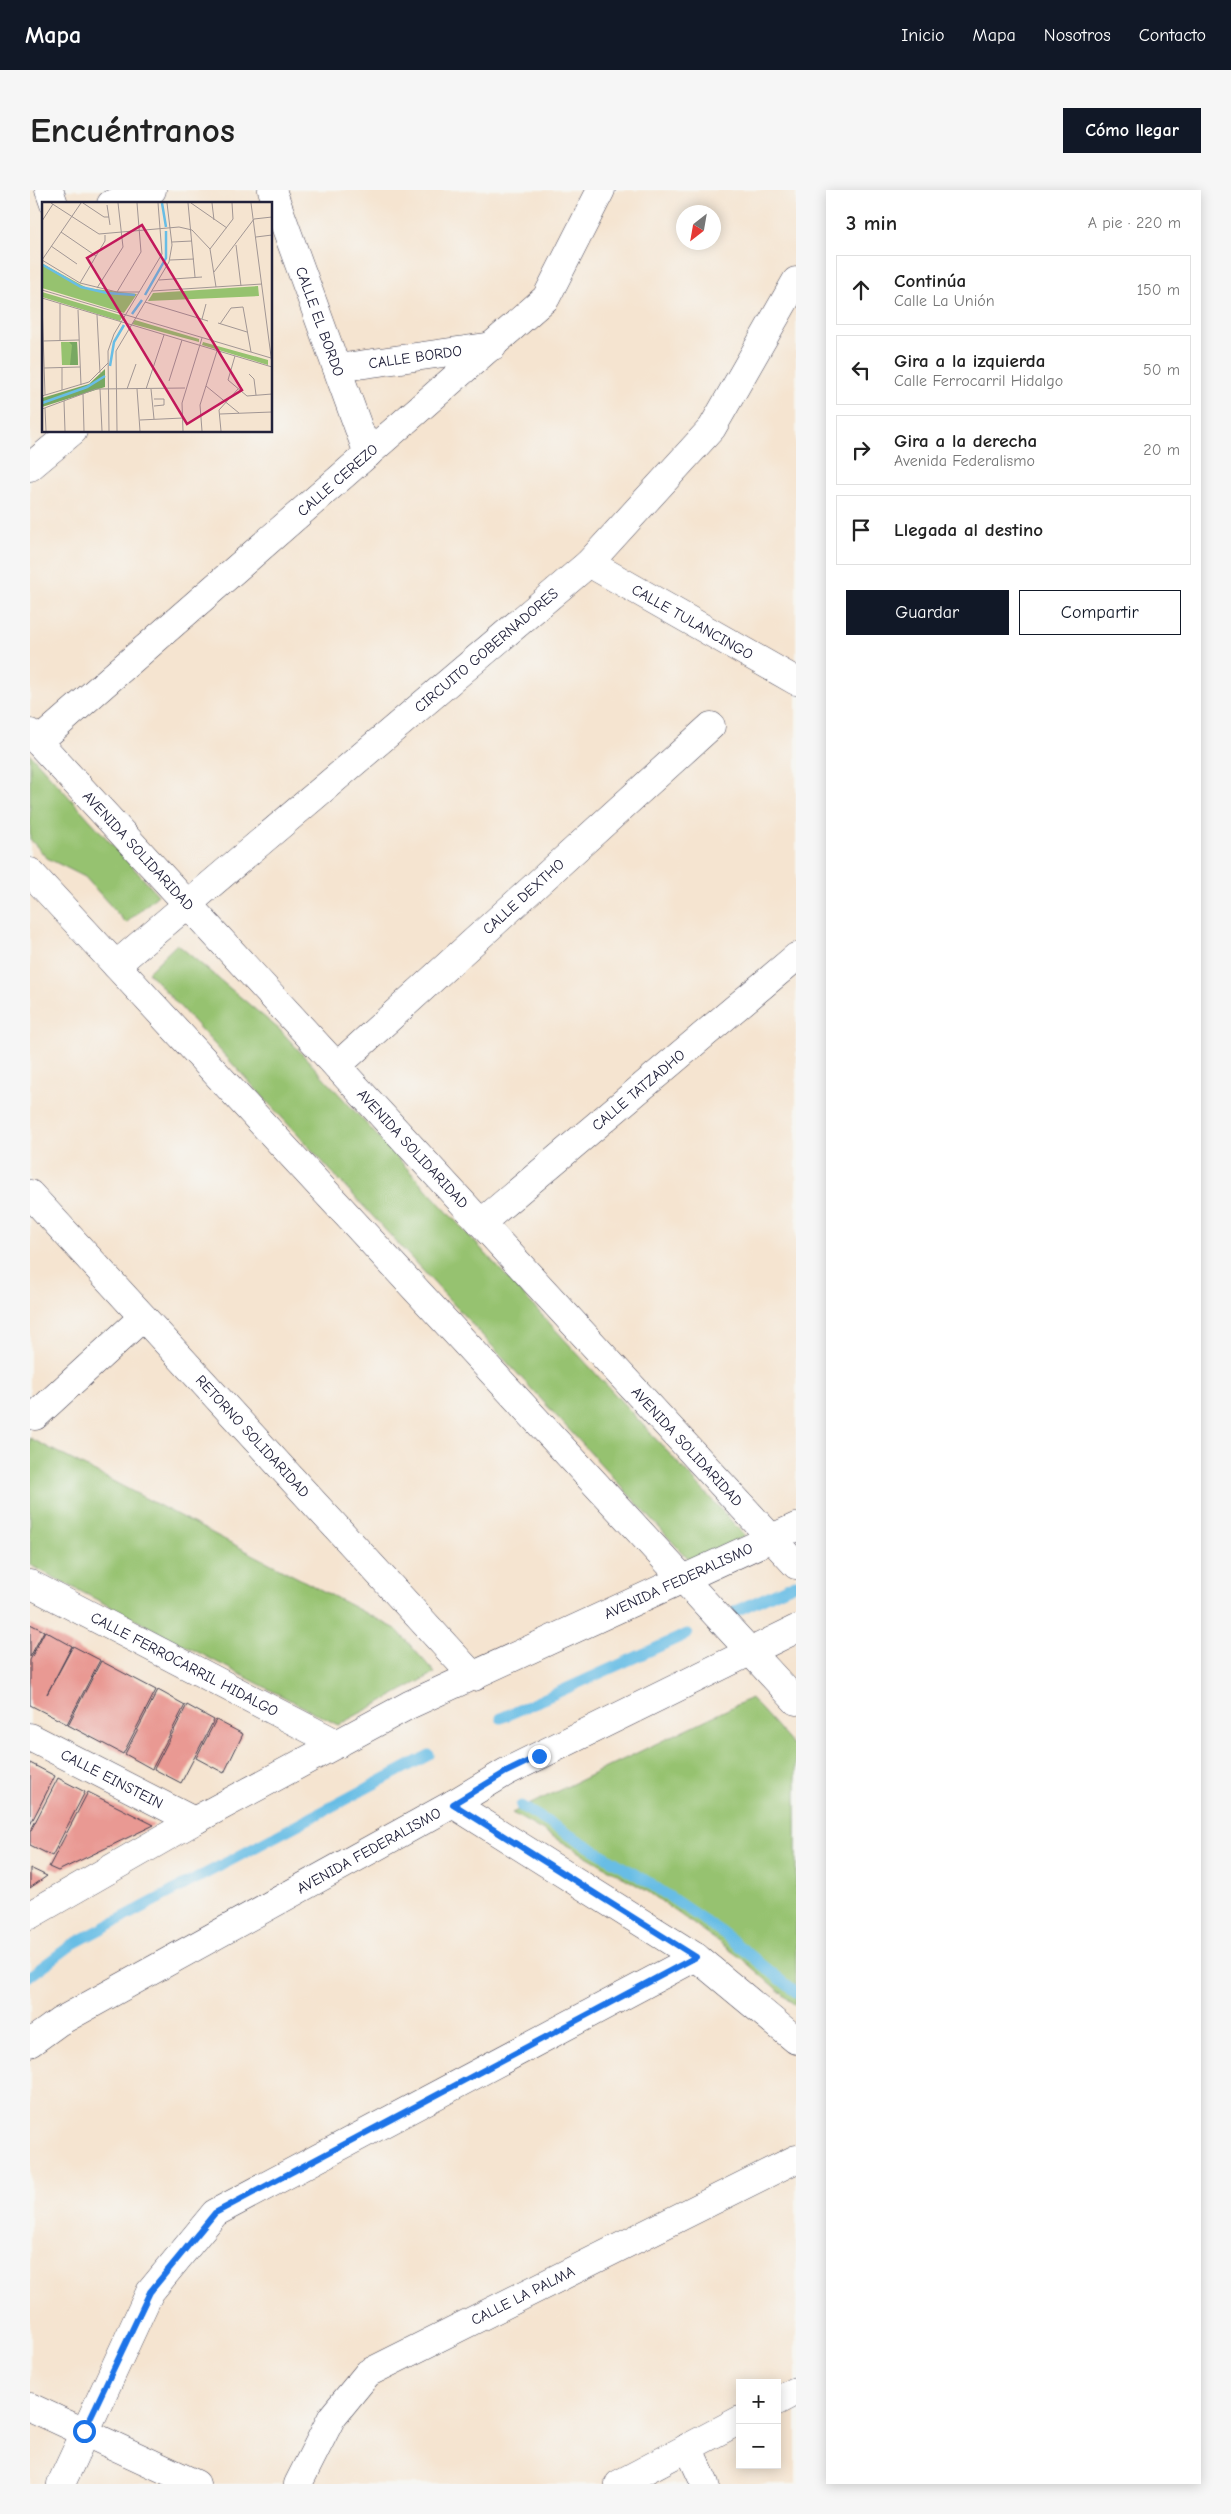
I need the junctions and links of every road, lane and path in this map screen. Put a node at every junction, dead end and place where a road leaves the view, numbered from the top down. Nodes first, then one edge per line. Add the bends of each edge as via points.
1 (49, 190) edge
2 (152, 190) edge
3 (272, 190) edge
4 (601, 190) edge
5 (53, 202) edge
6 (117, 202) edge
7 (796, 281) edge
8 (493, 346) junction
9 (337, 368) junction
10 (72, 432) edge
11 (368, 454) junction
12 (30, 468) edge
13 (588, 563) junction
14 (796, 681) edge
15 (711, 726) dead end
16 (34, 738) edge
17 (30, 872) edge
18 (188, 904) junction
19 (796, 957) edge
20 (116, 965) junction
21 (337, 1066) junction
22 (30, 1194) edge
23 (482, 1223) junction
24 (143, 1317) junction
25 (34, 1416) dead end
26 (796, 1527) edge
27 (771, 1538) junction
28 (796, 1565) edge
29 (681, 1578) junction
30 (30, 1584) edge
31 (796, 1629) edge
32 (751, 1651) junction
33 (474, 1677) junction
34 (796, 1701) edge
35 (30, 1737) edge
36 (338, 1744) junction
37 (453, 1804) junction
38 (194, 1821) junction
39 (30, 1915) edge
40 (696, 1957) junction
41 (796, 2040) edge
42 (30, 2044) edge
43 (796, 2159) edge
44 (796, 2391) edge
45 (781, 2398) edge
46 (30, 2407) edge
47 (736, 2422) edge
48 (84, 2431) junction
49 (688, 2447) junction
50 (61, 2484) edge
51 (196, 2484) edge
52 (298, 2484) edge
53 (619, 2484) edge
54 (705, 2484) edge

1 - 5 street
2 - 6 street
3 - 9 street, CALLE EL BORDO
4 - 8 street, CALLE CEREZO via 546,298
7 - 13 street, CIRCUITO GOBERNADORES via 712,428
8 - 9 street, CALLE BORDO
8 - 11 street, CALLE CEREZO
9 - 11 street, CALLE EL BORDO
10 - 12 street
11 - 16 street, CALLE CEREZO
13 - 14 street, CALLE TULANCINGO
13 - 18 street, CIRCUITO GOBERNADORES
15 - 21 street, CALLE DEXTHO
16 - 18 street, AVENIDA SOLIDARIDAD
17 - 20 street
18 - 20 street, CIRCUITO GOBERNADORES
18 - 21 street, AVENIDA SOLIDARIDAD
19 - 23 street, CALLE TATZADHO
20 - 29 street
21 - 23 street, AVENIDA SOLIDARIDAD
22 - 24 street, RETORNO SOLIDARIDAD
23 - 27 street, AVENIDA SOLIDARIDAD
24 - 25 street
24 - 33 street, RETORNO SOLIDARIDAD
26 - 27 street, AVENIDA FEDERALISMO
27 - 28 street, AVENIDA SOLIDARIDAD
27 - 29 street, AVENIDA FEDERALISMO
29 - 32 street
29 - 33 street, AVENIDA FEDERALISMO
30 - 36 street, CALLE FERROCARRIL HIDALGO
31 - 32 street, AVENIDA FEDERALISMO
32 - 34 street
32 - 37 street, AVENIDA FEDERALISMO via 506,1772
33 - 36 street, AVENIDA FEDERALISMO via 409,1705
35 - 38 street, CALLE EINSTEIN
36 - 38 street, AVENIDA FEDERALISMO
37 - 40 street
37 - 42 street, AVENIDA FEDERALISMO via 60,2022
38 - 39 street, AVENIDA FEDERALISMO
40 - 41 street
40 - 48 street via 215,2213 150,2292
43 - 52 street, CALLE LA PALMA via 368,2373 332,2417
44 - 45 street
46 - 48 street
47 - 49 street
48 - 50 street
48 - 51 street
49 - 53 street
49 - 54 street

